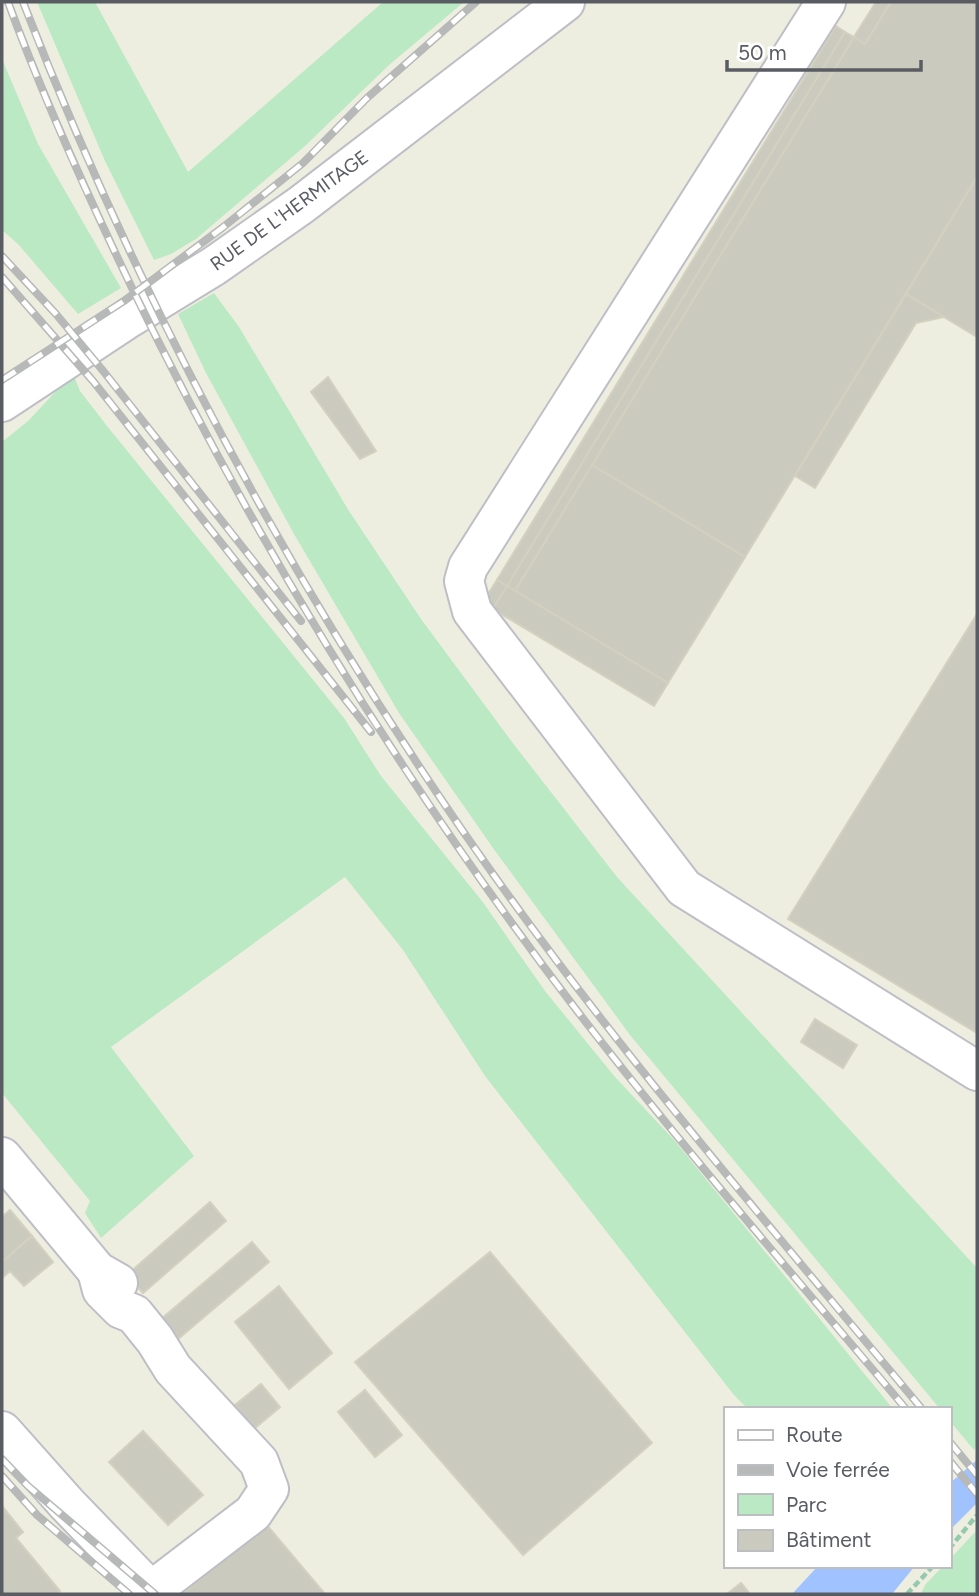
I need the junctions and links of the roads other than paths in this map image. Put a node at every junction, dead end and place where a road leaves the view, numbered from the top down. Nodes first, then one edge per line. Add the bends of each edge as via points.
1 (565, 2) edge
2 (826, 2) edge
3 (2, 402) edge
4 (977, 1071) edge
5 (2, 1157) edge
6 (2, 1431) edge
7 (149, 1592) edge

1 - 3 street, RUE DE L'HERMITAGE via 301,205
2 - 4 street via 468,567 464,581 472,611 684,888
5 - 7 street via 97,1271 117,1282 132,1300 134,1314 173,1369 259,1462 269,1489 253,1513
6 - 7 street

